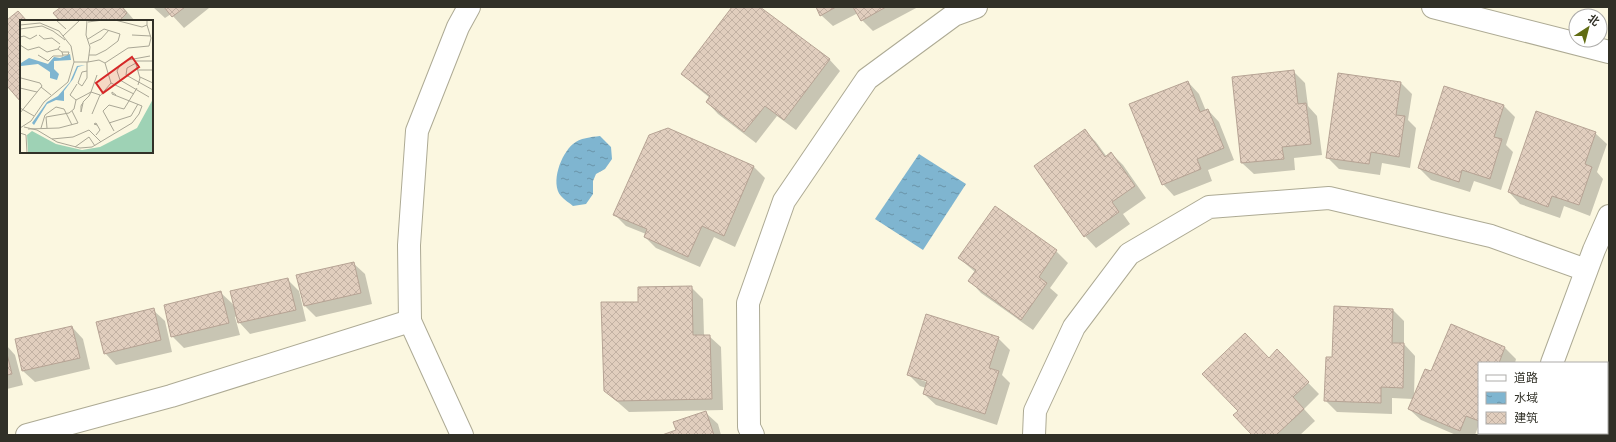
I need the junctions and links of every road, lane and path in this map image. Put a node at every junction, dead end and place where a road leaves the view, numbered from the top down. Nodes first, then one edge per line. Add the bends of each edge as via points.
1 (469, 7) edge
2 (976, 7) edge
3 (1433, 7) edge
4 (1609, 52) edge
5 (1609, 216) edge
6 (1586, 270) junction
7 (410, 321) junction
8 (1552, 362) edge
9 (27, 435) edge
10 (462, 435) edge
11 (752, 435) edge
12 (1034, 435) edge

1 - 7 street via 458,27 417,131 409,244
2 - 11 street via 954,15 867,79 784,201 748,302 749,427
3 - 4 street
5 - 6 street
6 - 8 street
6 - 12 street via 1491,236 1329,198 1209,207 1129,254 1074,327 1035,411
7 - 9 street via 171,396
7 - 10 street

